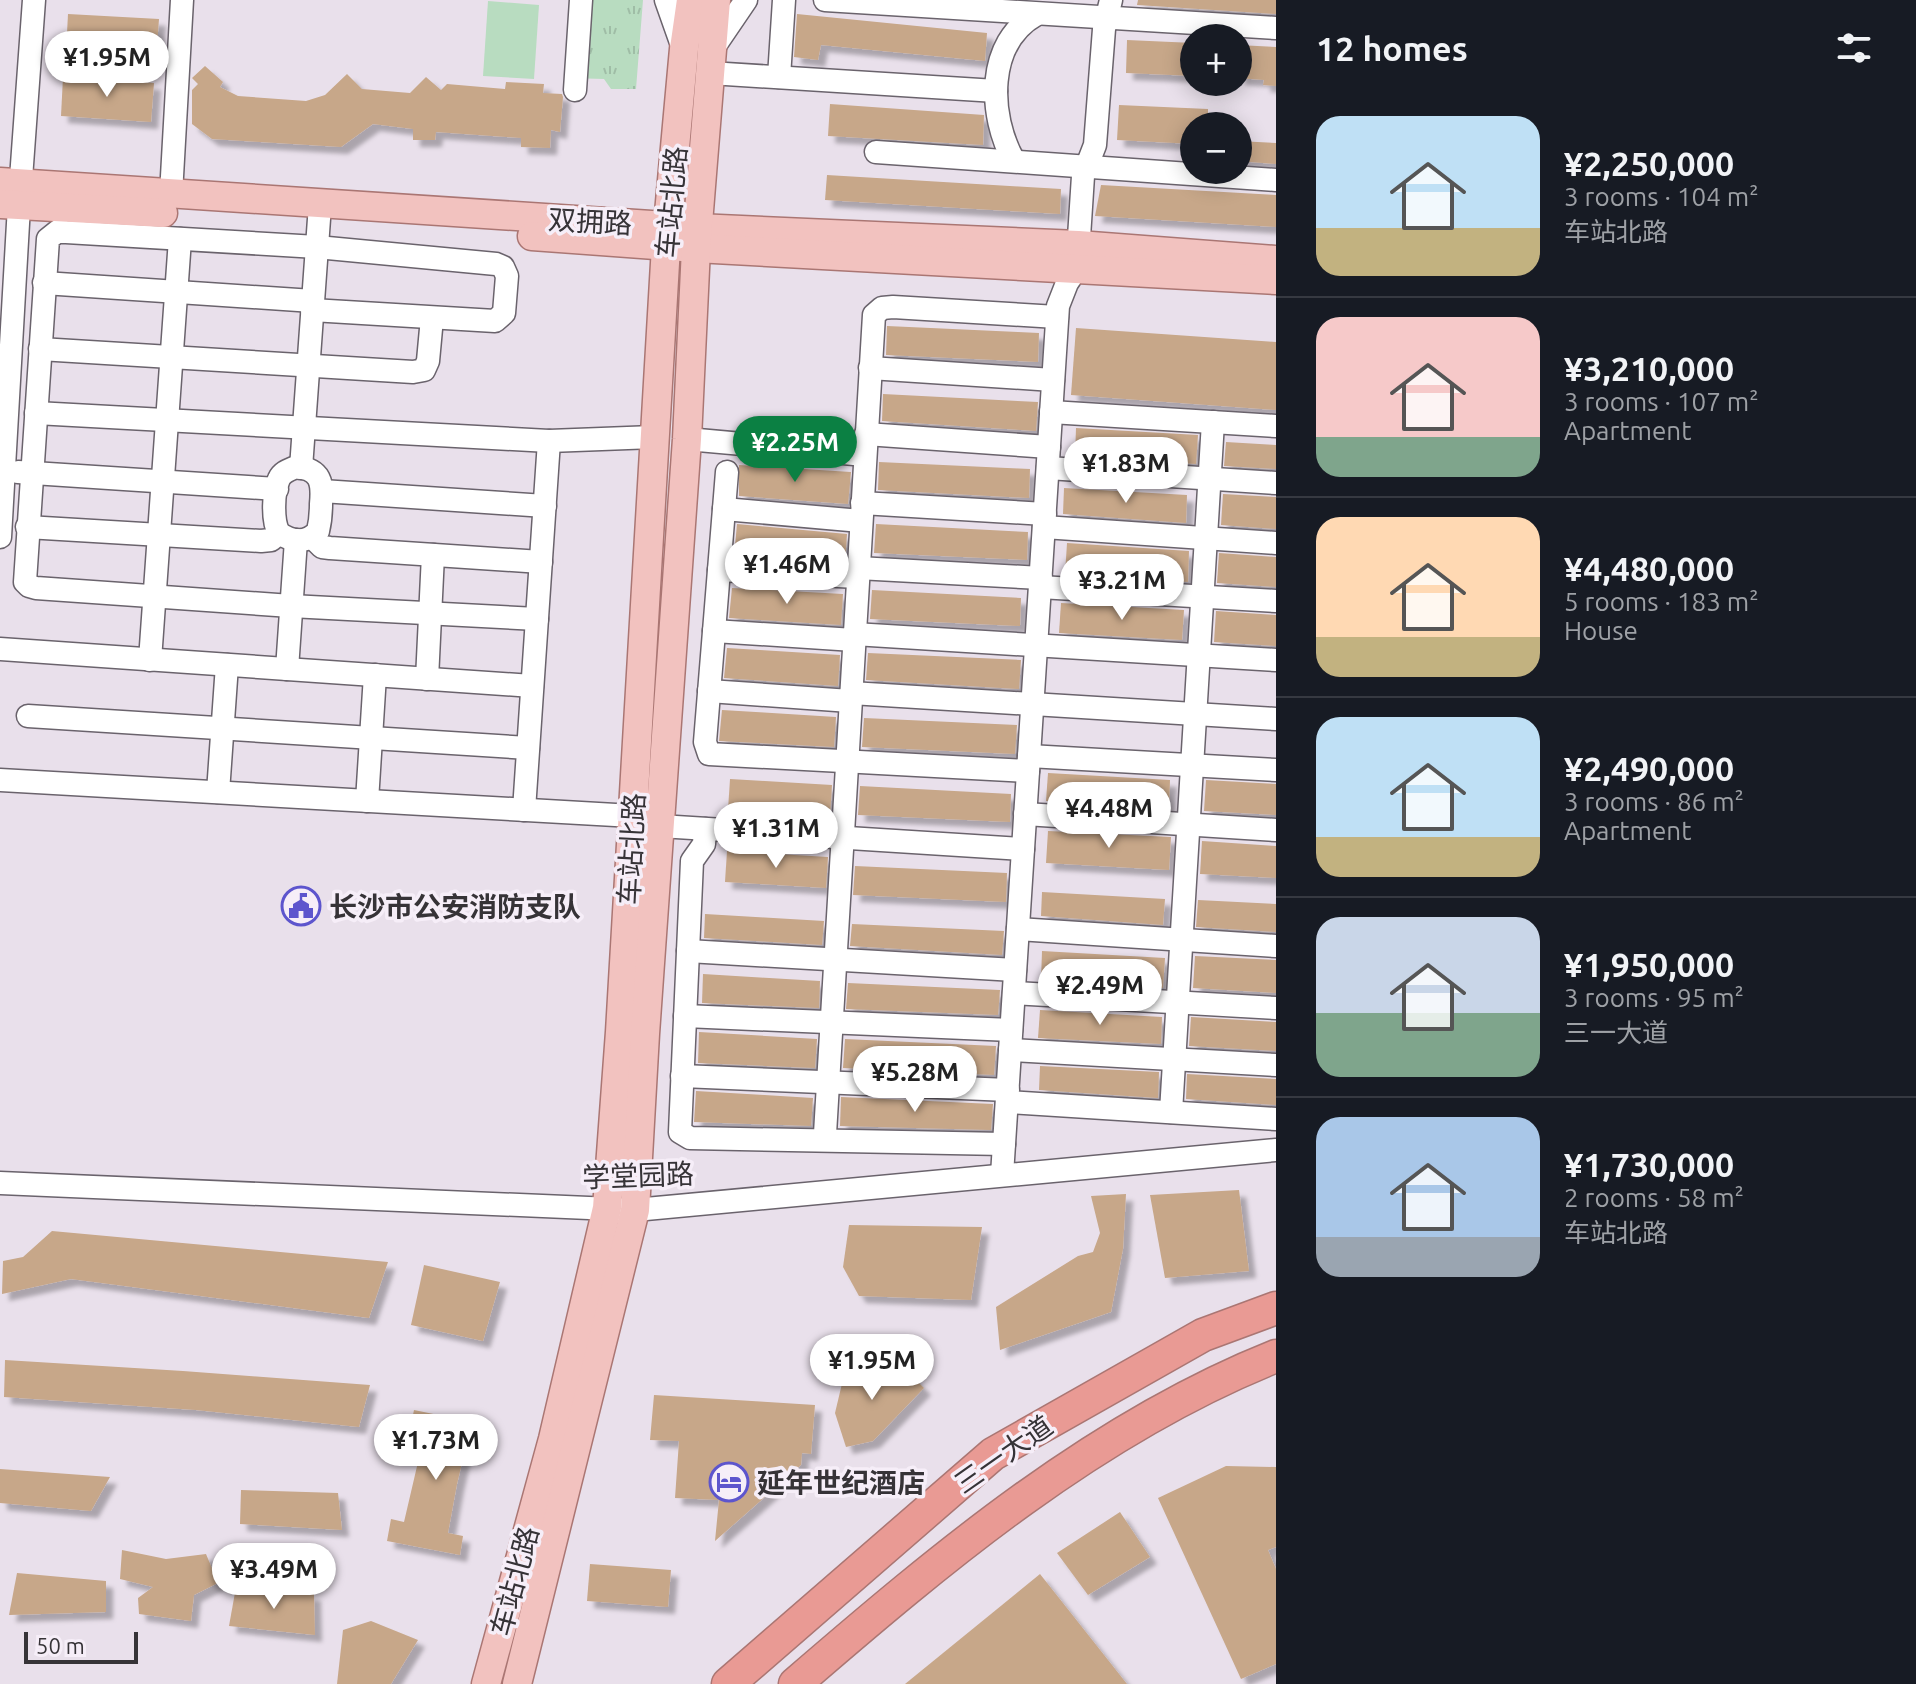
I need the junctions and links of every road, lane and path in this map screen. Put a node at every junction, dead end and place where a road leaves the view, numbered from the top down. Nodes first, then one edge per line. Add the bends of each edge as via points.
1 (34, 0) edge
2 (182, 0) edge
3 (581, 0) edge
4 (666, 0) edge
5 (691, 0) edge
6 (716, 0) edge
7 (746, 0) edge
8 (784, 0) edge
9 (825, 0) edge
10 (1109, 9) edge
11 (1037, 14) junction
12 (1276, 28) edge
13 (702, 58) junction
14 (779, 77) junction
15 (575, 90) dead end
16 (996, 91) junction
17 (876, 152) dead end
18 (1014, 161) junction
19 (1087, 167) junction
20 (1276, 180) edge
21 (10, 194) edge
22 (171, 194) junction
23 (318, 224) junction
24 (668, 236) junction
25 (697, 238) junction
26 (180, 239) junction
27 (1077, 256) junction
28 (1276, 260) edge
29 (1276, 280) edge
30 (44, 283) junction
31 (176, 291) junction
32 (312, 305) junction
33 (1057, 317) junction
34 (432, 318) junction
35 (40, 349) junction
36 (171, 357) junction
37 (309, 365) junction
38 (870, 368) junction
39 (1053, 380) junction
40 (1051, 412) junction
41 (36, 413) junction
42 (167, 421) junction
43 (1213, 422) junction
44 (1276, 426) edge
45 (304, 429) junction
46 (654, 437) junction
47 (687, 439) junction
48 (549, 441) junction
49 (866, 444) junction
50 (1048, 457) junction
51 (301, 468) junction
52 (4, 471) junction
53 (727, 472) dead end
54 (31, 473) junction
55 (1209, 479) junction
56 (163, 481) junction
57 (1276, 483) edge
58 (277, 489) junction
59 (322, 491) junction
60 (545, 506) junction
61 (724, 509) junction
62 (862, 512) junction
63 (1045, 521) junction
64 (27, 527) junction
65 (159, 535) junction
66 (0, 537) edge
67 (295, 537) junction
68 (1206, 539) junction
69 (1276, 543) edge
70 (433, 555) junction
71 (541, 562) junction
72 (719, 570) junction
73 (858, 572) junction
74 (1040, 583) junction
75 (155, 596) junction
76 (1202, 596) junction
77 (1276, 601) edge
78 (291, 606) junction
79 (430, 613) junction
80 (537, 619) junction
81 (714, 631) junction
82 (854, 637) junction
83 (1036, 644) junction
84 (0, 649) edge
85 (1199, 655) junction
86 (150, 660) junction
87 (1276, 660) edge
88 (227, 665) junction
89 (287, 669) junction
90 (375, 675) junction
91 (427, 679) junction
92 (532, 686) junction
93 (709, 691) junction
94 (851, 697) junction
95 (1032, 704) junction
96 (1195, 714) junction
97 (28, 716) dead end
98 (1276, 719) edge
99 (222, 729) junction
100 (371, 739) junction
101 (528, 748) junction
102 (847, 763) junction
103 (1029, 764) junction
104 (1192, 765) junction
105 (1276, 770) edge
106 (0, 780) edge
107 (218, 792) junction
108 (367, 801) junction
109 (524, 810) junction
110 (1025, 814) junction
111 (633, 816) junction
112 (1188, 824) junction
113 (660, 826) junction
114 (705, 829) junction
115 (1276, 830) edge
116 (842, 838) junction
117 (1023, 849) junction
118 (1018, 929) junction
119 (1181, 940) junction
120 (1276, 946) edge
121 (688, 951) junction
122 (835, 960) junction
123 (1015, 970) junction
124 (1014, 993) junction
125 (1177, 1002) junction
126 (1276, 1008) edge
127 (685, 1016) junction
128 (831, 1022) junction
129 (1011, 1040) junction
130 (1174, 1059) junction
131 (1276, 1065) edge
132 (682, 1076) junction
133 (828, 1082) junction
134 (1007, 1096) junction
135 (1171, 1112) junction
136 (1276, 1119) edge
137 (825, 1134) dead end
138 (1004, 1144) junction
139 (1276, 1150) edge
140 (1002, 1175) junction
141 (0, 1183) edge
142 (607, 1208) junction
143 (635, 1210) junction
144 (1276, 1308) edge
145 (1276, 1356) edge
146 (808, 1680) edge
147 (486, 1684) edge
148 (517, 1684) edge
149 (728, 1684) edge

1 - 21 street
2 - 22 street
3 - 15 street
4 - 13 street
5 - 13 main road, 车站北路
6 - 13 main road, 车站北路
7 - 13 street
8 - 14 street
9 - 11 street
10 - 11 street
10 - 12 street
10 - 19 street via 1095,145
11 - 16 street via 1008,42
13 - 14 street
13 - 24 main road, 车站北路
13 - 25 main road, 车站北路
14 - 16 street
16 - 18 street via 1003,141
17 - 18 street
18 - 19 street
19 - 20 street
19 - 27 street
21 - 22 main road, 双拥路
21 - 23 main road, 双拥路
21 - 52 street
22 - 23 main road, 双拥路
23 - 24 main road, 双拥路
23 - 26 street
23 - 32 street
23 - 34 street via 503,267 507,276 501,318
24 - 25 main road, 双拥路
24 - 46 main road, 车站北路
25 - 27 main road, 双拥路
25 - 47 main road, 车站北路
26 - 30 street via 58,231 48,239
26 - 31 street
27 - 28 main road, 双拥路
27 - 29 main road, 双拥路
27 - 33 street
30 - 31 street
30 - 35 street
31 - 32 street
31 - 36 street
32 - 34 street
32 - 37 street
33 - 38 street via 882,308 874,315
33 - 39 street
34 - 37 street via 424,370
35 - 36 street
35 - 41 street
36 - 37 street
36 - 42 street
37 - 45 street
38 - 39 street
38 - 49 street
39 - 40 street
40 - 43 street
40 - 50 street
41 - 42 street
41 - 54 street
42 - 45 street
42 - 56 street
43 - 44 street
43 - 55 street
45 - 48 street
45 - 51 street
46 - 48 street
46 - 111 main road, 车站北路
47 - 49 street
47 - 113 main road, 车站北路
48 - 60 street
49 - 50 street
49 - 62 street
50 - 55 street
50 - 63 street
51 - 58 street via 281,475
51 - 59 street via 318,475
52 - 54 street
52 - 66 street
53 - 61 street
54 - 56 street
54 - 64 street
55 - 57 street
55 - 68 street
56 - 58 street
56 - 65 street
58 - 67 street via 275,520
59 - 60 street
59 - 67 street via 320,525
60 - 71 street
61 - 62 street
61 - 72 street
62 - 63 street
62 - 73 street
63 - 68 street
63 - 74 street
64 - 65 street
64 - 75 street via 24,574 29,586
65 - 67 street via 261,541
65 - 75 street
67 - 70 street via 322,547
67 - 78 street
68 - 69 street
68 - 76 street
70 - 71 street
70 - 79 street
71 - 80 street
72 - 73 street
72 - 81 street
73 - 74 street
73 - 82 street
74 - 76 street
74 - 83 street
75 - 78 street
75 - 86 street
76 - 77 street
76 - 85 street
78 - 79 street
78 - 89 street
79 - 80 street
79 - 91 street
80 - 92 street
81 - 82 street
81 - 93 street
82 - 83 street
82 - 94 street
83 - 85 street
83 - 95 street
84 - 86 street
85 - 87 street
85 - 96 street
86 - 88 street
88 - 89 street
88 - 99 street
89 - 90 street
90 - 91 street
90 - 100 street
91 - 92 street
92 - 101 street
93 - 94 street
93 - 102 street via 709,754
94 - 95 street
94 - 102 street
95 - 96 street
95 - 103 street
96 - 98 street
96 - 104 street
97 - 99 street
99 - 100 street
99 - 107 street
100 - 101 street
100 - 108 street
101 - 109 street
102 - 103 street
102 - 116 street
103 - 104 street
103 - 110 street
104 - 105 street
104 - 112 street
106 - 107 street
107 - 108 street
108 - 109 street
109 - 111 street
110 - 112 street
110 - 117 street
111 - 142 main road, 车站北路
112 - 115 street
112 - 119 street
113 - 114 street
113 - 143 main road, 车站北路
114 - 116 street
114 - 121 street via 704,844 692,861
116 - 117 street
116 - 122 street
117 - 118 street
118 - 119 street
118 - 123 street
119 - 120 street
119 - 125 street
121 - 122 street
121 - 127 street
122 - 123 street
122 - 128 street
123 - 124 street
124 - 125 street
124 - 129 street
125 - 126 street
125 - 130 street
127 - 128 street
127 - 132 street
128 - 129 street
128 - 133 street
129 - 130 street
129 - 134 street
130 - 131 street
130 - 135 street
132 - 133 street
132 - 138 street via 678,1127 690,1138
133 - 134 street
133 - 137 street
134 - 135 street
134 - 138 street
135 - 136 street
138 - 140 street
139 - 140 street, 学堂园路
140 - 143 street, 学堂园路
141 - 142 street, 学堂园路
142 - 143 street, 学堂园路
142 - 147 main road, 车站北路 via 553,1439
143 - 148 main road, 车站北路
144 - 149 highway, 三一大道 via 1203,1335 993,1454
145 - 146 highway, 三一大道 via 1139,1421 1040,1488 929,1572

